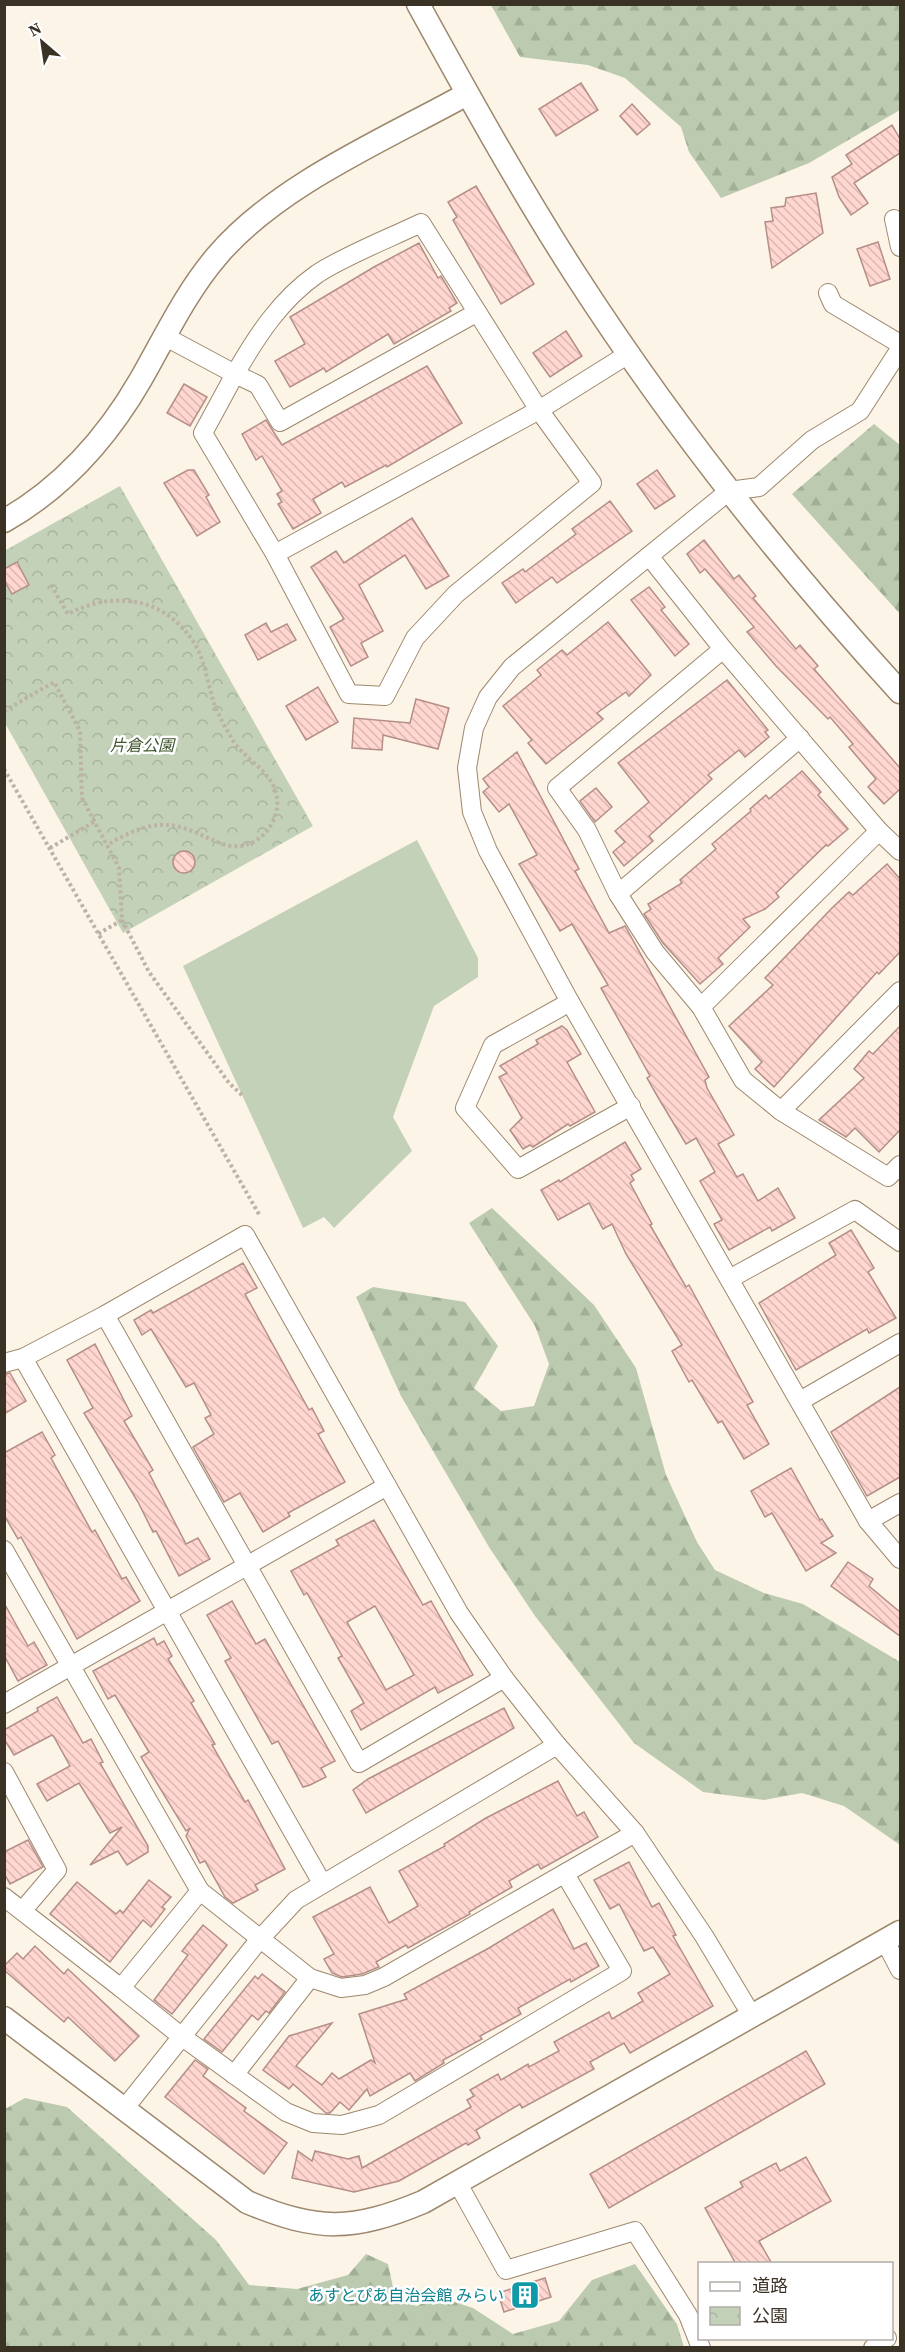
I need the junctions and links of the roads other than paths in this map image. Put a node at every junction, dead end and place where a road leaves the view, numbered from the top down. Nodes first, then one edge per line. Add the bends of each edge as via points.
1 (417, 4) edge
2 (467, 94) junction
3 (894, 219) dead end
4 (900, 248) edge
5 (828, 293) dead end
6 (476, 313) junction
7 (165, 336) junction
8 (900, 346) edge
9 (630, 353) junction
10 (235, 374) junction
11 (539, 410) junction
12 (729, 491) junction
13 (4, 521) edge
14 (275, 554) junction
15 (649, 556) junction
16 (723, 649) junction
17 (900, 692) edge
18 (800, 738) junction
19 (879, 831) junction
20 (900, 850) edge
21 (618, 894) junction
22 (900, 991) edge
23 (570, 1002) junction
24 (701, 1007) junction
25 (631, 1106) junction
26 (781, 1111) junction
27 (900, 1165) edge
28 (900, 1242) edge
29 (731, 1278) junction
30 (105, 1315) junction
31 (900, 1343) edge
32 (23, 1358) junction
33 (4, 1363) edge
34 (800, 1401) junction
35 (387, 1486) junction
36 (900, 1503) edge
37 (868, 1521) junction
38 (4, 1550) edge
39 (900, 1558) edge
40 (245, 1566) junction
41 (165, 1611) junction
42 (70, 1666) junction
43 (504, 1678) junction
44 (4, 1704) edge
45 (557, 1745) junction
46 (4, 1772) edge
47 (635, 1833) junction
48 (565, 1874) junction
49 (322, 1884) junction
50 (200, 1891) junction
51 (4, 1897) edge
52 (23, 1910) junction
53 (892, 1937) edge
54 (260, 1940) junction
55 (900, 1970) edge
56 (310, 1978) junction
57 (122, 1988) junction
58 (752, 2016) junction
59 (4, 2018) edge
60 (181, 2036) junction
61 (234, 2075) junction
62 (124, 2109) junction
63 (458, 2182) junction
64 (701, 2348) edge

1 - 2 street
2 - 7 street via 271,205 216,256
2 - 9 street via 575,274
3 - 4 street
5 - 8 street via 833,304
6 - 10 street via 280,422 258,385
6 - 10 street via 421,223 317,274 261,330
6 - 11 street
7 - 10 street
7 - 13 street via 120,413 82,462 41,498
8 - 12 street via 860,411 812,440 759,487
9 - 11 street
9 - 12 street
10 - 14 street via 203,433
11 - 14 street
11 - 14 street via 592,483 456,594 415,638 386,696 348,694
12 - 15 street
12 - 17 street via 818,601
15 - 16 street
15 - 23 street via 512,667 488,697 474,728 467,768 472,812 488,852
16 - 18 street
16 - 21 street via 557,788 587,830
18 - 19 street
18 - 21 street
19 - 20 street
19 - 24 street
21 - 24 street via 655,952
22 - 26 street
23 - 25 street
23 - 25 street via 493,1045 465,1108 518,1169
24 - 26 street via 743,1080
25 - 29 street
26 - 27 street via 888,1177
28 - 29 street via 855,1210
29 - 34 street
30 - 32 street
30 - 35 street via 246,1235
30 - 40 street
31 - 34 street
32 - 33 street
32 - 41 street
34 - 37 street
35 - 40 street
35 - 43 street via 459,1613
36 - 37 street
37 - 39 street
38 - 42 street
40 - 41 street
40 - 43 street via 359,1763
41 - 42 street
41 - 49 street
42 - 44 street
42 - 50 street
43 - 45 street
45 - 47 street
45 - 49 street
46 - 52 street via 57,1870
47 - 48 street
47 - 58 street
48 - 56 street via 375,1981 340,1988
48 - 61 street via 622,1971 379,2115 342,2125 314,2123 286,2112
49 - 54 street via 296,1900
50 - 54 street
50 - 57 street
51 - 52 street
52 - 57 street
53 - 55 street
53 - 58 street
54 - 56 street
54 - 60 street
56 - 61 street
57 - 60 street
58 - 63 street
59 - 62 street
60 - 61 street
60 - 62 street
62 - 63 street via 247,2202 280,2216 354,2225 387,2217
63 - 64 street via 506,2270 635,2231 688,2315

